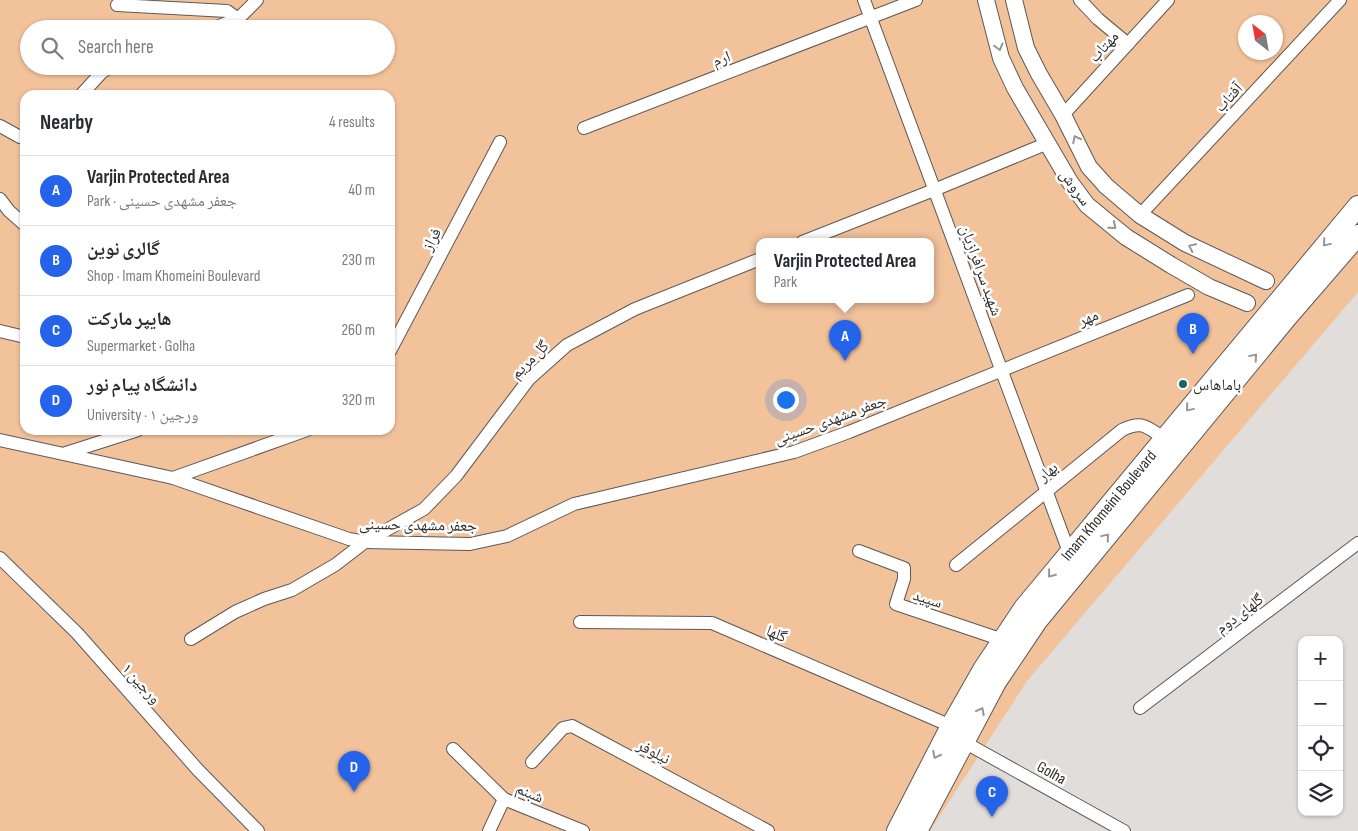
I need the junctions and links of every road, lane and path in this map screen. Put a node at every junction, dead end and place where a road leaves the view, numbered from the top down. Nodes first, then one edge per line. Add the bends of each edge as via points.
1 (257, 0) edge
2 (864, 0) edge
3 (916, 0) edge
4 (986, 0) edge
5 (1014, 0) edge
6 (1080, 0) edge
7 (1168, 0) edge
8 (1340, 0) edge
9 (118, 5) dead end
10 (870, 17) junction
11 (238, 19) joint
12 (1128, 44) junction
13 (99, 75) edge
14 (86, 90) edge
15 (1063, 115) junction
16 (0, 126) edge
17 (584, 128) dead end
18 (20, 137) edge
19 (500, 142) dead end
20 (1048, 143) junction
21 (934, 190) junction
22 (0, 199) edge
23 (1358, 206) edge
24 (1140, 215) junction
25 (20, 221) edge
26 (1358, 234) edge
27 (812, 238) edge
28 (756, 261) edge
29 (1236, 268) junction
30 (1266, 281) dead end
31 (1225, 293) junction
32 (1188, 294) dead end
33 (1247, 302) dead end
34 (0, 331) edge
35 (20, 336) edge
36 (395, 342) edge
37 (1001, 370) junction
38 (122, 435) edge
39 (294, 435) edge
40 (1164, 438) junction
41 (0, 440) edge
42 (63, 454) junction
43 (173, 478) junction
44 (1047, 493) junction
45 (365, 542) junction
46 (1358, 543) edge
47 (858, 551) dead end
48 (1069, 552) junction
49 (0, 558) edge
50 (956, 565) dead end
51 (580, 622) dead end
52 (191, 639) dead end
53 (1003, 640) junction
54 (1140, 708) dead end
55 (951, 726) junction
56 (964, 742) junction
57 (452, 749) dead end
58 (532, 762) dead end
59 (504, 799) junction
60 (258, 831) edge
61 (489, 831) edge
62 (583, 831) edge
63 (768, 831) edge
64 (897, 831) edge
65 (917, 831) edge
66 (1124, 831) edge

1 - 11 street
2 - 10 street, شهید سرافرازیان
3 - 10 street, ارم
4 -> 20 street, سروش via 1002,58 1015,88
5 - 15 street, سروش via 1026,48
6 - 12 street
7 - 12 street, مهتاب
8 - 24 street, آفتاب
9 - 11 street via 227,11
10 - 17 street, ارم
10 - 21 street, شهید سرافرازیان
12 - 15 street, مهتاب
13 - 14 street
24 -> 15 street, سروش via 1089,167
16 - 18 street
19 - 36 street, فراز
20 - 21 street
20 -> 31 street, سروش via 1087,205 1126,237
21 - 27 street
21 - 37 street, شهید سرافرازیان
22 - 25 street
23 -> 40 main road, Imam Khomeini Boulevard
29 -> 24 street, سروش via 1185,243
56 -> 26 main road, Imam Khomeini Boulevard via 996,682 1037,621
28 - 45 street, گل مریم via 635,309 567,345 529,379 456,476 424,509
29 - 30 street, سروش
29 - 31 street via 1240,276 1238,284
31 - 33 street, سروش
32 - 37 street, مهر
34 - 35 street
37 - 44 street, شهید سرافرازیان
37 - 45 street, جعفر مشهدی حسینی via 794,452 574,504 507,536 470,544
38 - 42 street
39 - 43 street
40 - 44 street, بهار via 1134,424 1122,430
40 - 48 main road, Imam Khomeini Boulevard
41 - 42 street, جعفر مشهدی حسینی
42 - 43 street, جعفر مشهدی حسینی
43 - 45 street, جعفر مشهدی حسینی
44 - 48 street, شهید سرافرازیان
44 - 50 street, بهار
45 - 52 street, گل مریم via 335,565 292,590 235,612
46 - 54 street, گلهای دوم
47 - 53 street, سپید via 904,568 896,604
48 -> 53 main road, Imam Khomeini Boulevard
49 - 60 street, ورجین ۱ via 77,633 198,770
51 - 55 street, گلها via 712,623
53 - 55 main road, Imam Khomeini Boulevard
55 -> 64 main road, Imam Khomeini Boulevard
56 - 65 main road, Imam Khomeini Boulevard
56 - 66 street, Golha
57 - 59 street, شبنم
58 - 63 street, نیلوفر via 563,728 572,726
59 - 61 street
59 - 62 street, شبنم

